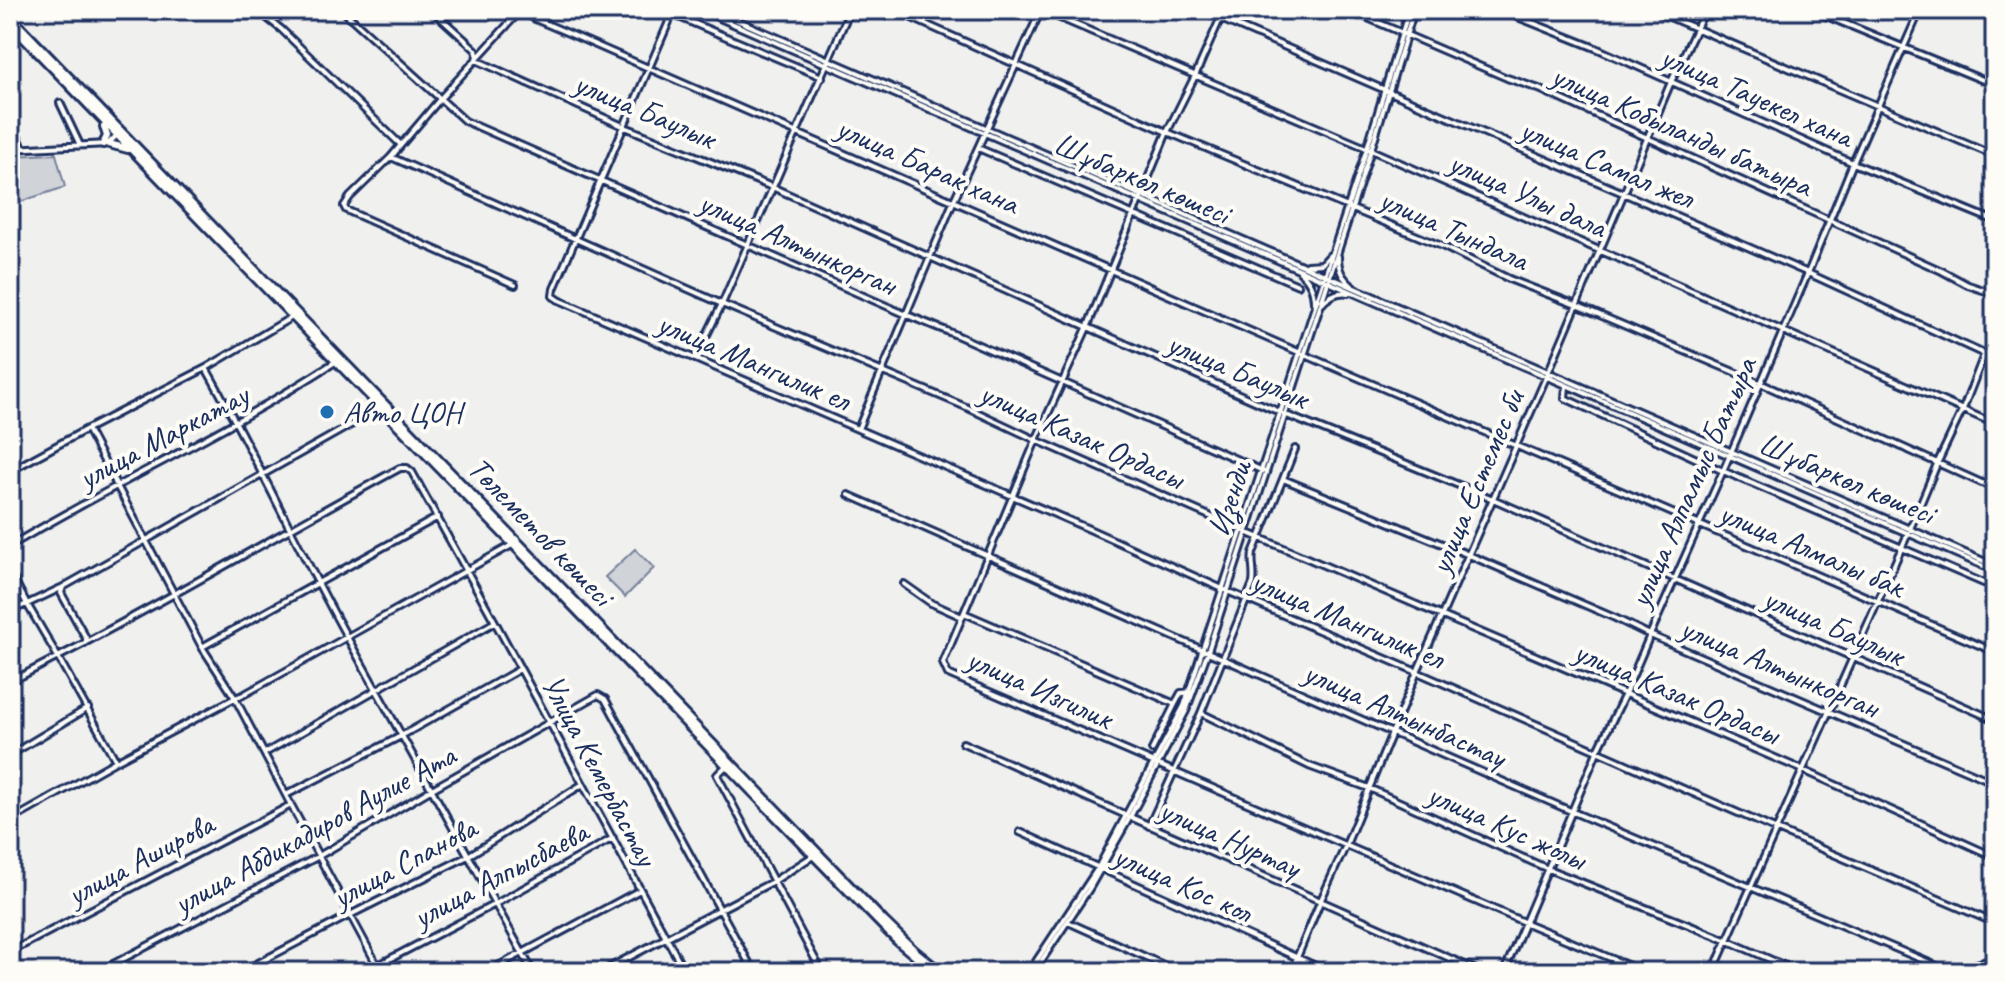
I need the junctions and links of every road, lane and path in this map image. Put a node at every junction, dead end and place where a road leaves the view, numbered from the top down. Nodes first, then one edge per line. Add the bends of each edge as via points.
1 (257, 10) edge
2 (342, 10) edge
3 (432, 10) edge
4 (522, 10) edge
5 (662, 10) edge
6 (701, 10) edge
7 (714, 10) edge
8 (850, 10) edge
9 (894, 10) edge
10 (1041, 10) edge
11 (1200, 10) edge
12 (1224, 10) edge
13 (1349, 10) edge
14 (1412, 10) edge
15 (1500, 10) edge
16 (1653, 10) edge
17 (1705, 10) edge
18 (1812, 10) edge
19 (1920, 10) edge
20 (1969, 10) edge
21 (673, 12) edge
22 (10, 16) edge
23 (1995, 16) edge
24 (1220, 19) junction
25 (10, 24) edge
26 (1696, 30) junction
27 (1405, 33) junction
28 (1904, 48) junction
29 (476, 60) junction
30 (828, 62) junction
31 (1017, 63) junction
32 (650, 69) junction
33 (1195, 76) junction
34 (822, 77) junction
35 (1671, 82) junction
36 (1995, 85) edge
37 (1387, 91) junction
38 (440, 99) junction
39 (60, 103) dead end
40 (88, 105) junction
41 (1878, 105) junction
42 (10, 121) edge
43 (625, 127) junction
44 (986, 131) junction
45 (797, 132) junction
46 (1167, 132) junction
47 (119, 134) junction
48 (1647, 137) junction
49 (106, 144) junction
50 (80, 145) junction
51 (401, 145) junction
52 (23, 148) junction
53 (978, 148) junction
54 (10, 149) edge
55 (1369, 149) junction
56 (131, 150) junction
57 (1995, 156) edge
58 (391, 157) junction
59 (1853, 163) junction
60 (602, 180) junction
61 (772, 187) junction
62 (1623, 195) junction
63 (1141, 198) junction
64 (954, 200) junction
65 (1350, 208) junction
66 (1134, 214) junction
67 (1830, 220) junction
68 (1995, 221) edge
69 (577, 238) junction
70 (747, 245) junction
71 (1337, 245) junction
72 (1600, 249) junction
73 (931, 258) junction
74 (1296, 266) junction
75 (1111, 269) junction
76 (1808, 273) junction
77 (1326, 279) junction
78 (515, 285) dead end
79 (1298, 285) dead end
80 (1356, 292) junction
81 (1995, 294) edge
82 (722, 304) junction
83 (1576, 305) junction
84 (1316, 310) junction
85 (907, 315) junction
86 (292, 317) junction
87 (1087, 328) junction
88 (1783, 330) junction
89 (1301, 353) junction
90 (1984, 355) junction
91 (695, 359) junction
92 (1995, 359) edge
93 (335, 362) junction
94 (206, 368) junction
95 (882, 371) junction
96 (1547, 375) junction
97 (1062, 382) junction
98 (1760, 383) junction
99 (1566, 386) junction
100 (381, 408) junction
101 (1963, 409) junction
102 (1282, 413) junction
103 (396, 415) junction
104 (237, 422) junction
105 (1995, 424) edge
106 (87, 429) junction
107 (858, 429) junction
108 (1036, 440) junction
109 (1516, 446) junction
110 (1295, 449) dead end
111 (1730, 454) junction
112 (1937, 464) junction
113 (10, 471) edge
114 (1263, 471) junction
115 (1723, 471) junction
116 (262, 474) junction
117 (1283, 479) junction
118 (117, 486) junction
119 (1995, 489) edge
120 (849, 495) dead end
121 (1012, 497) junction
122 (1493, 499) junction
123 (438, 517) junction
124 (1698, 525) junction
125 (289, 528) junction
126 (1244, 531) junction
127 (1909, 531) junction
128 (1259, 537) junction
129 (146, 540) junction
130 (514, 543) junction
131 (10, 546) edge
132 (1902, 547) junction
133 (987, 554) junction
134 (1469, 555) junction
135 (1995, 568) edge
136 (468, 571) junction
137 (10, 572) edge
138 (1674, 579) junction
139 (318, 582) junction
140 (904, 584) dead end
141 (63, 587) junction
142 (1995, 588) edge
143 (1224, 590) junction
144 (174, 596) junction
145 (1246, 599) junction
146 (1878, 602) junction
147 (27, 604) junction
148 (10, 611) edge
149 (963, 615) junction
150 (1442, 616) junction
151 (495, 622) junction
152 (1650, 635) junction
153 (347, 638) junction
154 (86, 642) junction
155 (202, 647) junction
156 (1205, 650) junction
157 (1995, 652) edge
158 (58, 657) junction
159 (1224, 658) junction
160 (1851, 659) junction
161 (521, 669) junction
162 (1417, 672) junction
163 (10, 682) edge
164 (378, 691) junction
165 (1191, 693) junction
166 (1625, 694) junction
167 (235, 698) junction
168 (1175, 704) junction
169 (88, 708) junction
170 (1828, 710) junction
171 (1201, 713) junction
172 (1995, 720) edge
173 (549, 722) junction
174 (1391, 733) junction
175 (403, 735) junction
176 (963, 743) dead end
177 (1152, 750) dead end
178 (1597, 752) junction
179 (265, 753) junction
180 (10, 755) edge
181 (116, 761) junction
182 (1156, 764) junction
183 (727, 765) junction
184 (1803, 770) junction
185 (1175, 772) junction
186 (1995, 783) edge
187 (583, 784) junction
188 (1369, 788) junction
189 (432, 789) junction
190 (286, 795) junction
191 (291, 805) junction
192 (1573, 812) junction
193 (1128, 817) junction
194 (10, 821) edge
195 (1149, 826) junction
196 (1777, 830) junction
197 (1020, 832) dead end
198 (613, 838) junction
199 (1346, 845) junction
200 (816, 854) junction
201 (319, 856) junction
202 (468, 856) junction
203 (1995, 857) edge
204 (1100, 869) junction
205 (1548, 869) junction
206 (774, 881) junction
207 (1751, 887) junction
208 (640, 890) junction
209 (1320, 902) junction
210 (494, 904) junction
211 (720, 910) junction
212 (350, 915) junction
213 (1066, 921) junction
214 (1526, 923) junction
215 (1995, 923) edge
216 (666, 937) junction
217 (1726, 940) junction
218 (10, 952) edge
219 (522, 953) junction
220 (1297, 959) junction
221 (1995, 960) edge
222 (378, 965) junction
223 (1995, 969) edge
224 (98, 972) edge
225 (241, 972) edge
226 (365, 972) edge
227 (381, 972) edge
228 (487, 972) edge
229 (533, 972) edge
230 (601, 972) edge
231 (685, 972) edge
232 (754, 972) edge
233 (822, 972) edge
234 (934, 972) edge
235 (941, 972) edge
236 (1032, 972) edge
237 (1179, 972) edge
238 (1291, 972) edge
239 (1329, 972) edge
240 (1481, 972) edge
241 (1504, 972) edge
242 (1644, 972) edge
243 (1713, 972) edge
244 (1799, 972) edge
245 (1944, 972) edge
246 (1956, 972) edge
247 (1986, 972) edge

1 - 51 street
2 - 38 street, улица Алтынкорган
3 - 29 street via 476,50
4 - 29 street
4 - 32 street, улица Барак хана
5 - 21 street
6 - 30 street
7 - 30 street
8 - 30 street
9 - 31 street, улица Тындала
10 - 31 street
10 - 33 street, улица Улы дала
11 - 24 street, улица Самал жел
12 - 24 street, улица Изгилик
13 - 27 street, улица Кобыланды батыра
14 - 27 street, Изенди
15 - 35 street, улица Тауекел хана
16 - 26 street
17 - 26 street, улица Естемес би
18 - 28 street
19 - 28 street, улица Алпамыс Батыра
20 - 23 street
21 - 32 street
21 - 34 street
22 - 47 main road, Төлеметов көшесі
24 - 33 street, улица Изгилик
24 - 37 street, улица Самал жел
25 - 40 main road, Төлеметов көшесі
26 - 35 street, улица Естемес би
26 - 41 street
27 - 37 street, Изенди
27 - 48 street, улица Кобыланды батыра
28 - 36 street
28 - 41 street, улица Алпамыс Батыра
29 - 38 street
29 - 43 street, улица Баулык
30 - 34 street
30 - 44 street, Шұбаркөл көшесі
31 - 44 street
31 - 46 street, улица Тындала
32 - 43 street
32 - 45 street, улица Барак хана
33 - 46 street, улица Изгилик
33 - 55 street, улица Улы дала
34 - 45 street
35 - 48 street, улица Естемес би
35 - 59 street, улица Тауекел хана
37 - 55 street, Изенди
37 - 62 street, улица Самал жел
38 - 51 street
38 - 60 street, улица Алтынкорган via 465,121
39 - 50 street
40 - 47 main road, Төлеметов көшесі
40 - 49 main road via 107,132
41 - 57 street
41 - 59 street, улица Алпамыс Батыра
42 - 52 street
43 - 60 street
43 - 61 street, улица Баулык
44 - 53 street
44 - 63 street, Шұбаркөл көшесі
45 - 61 street
45 - 64 street, улица Барак хана
46 - 63 street, улица Изгилик
46 - 65 street, улица Тындала
47 - 49 street
47 - 56 main road, Төлеметов көшесі
47 - 103 main road, Төлеметов көшесі
48 - 62 street, улица Естемес би
48 - 67 street, улица Кобыланды батыра
49 - 50 street
49 - 56 main road
50 - 52 street
51 - 58 street
52 - 54 street
53 - 64 street
53 - 66 street
55 - 65 street, Изенди
55 - 72 street, улица Улы дала
56 - 86 main road, Төлеметов көшесі
58 - 69 street, улица Казак Ордасы
58 - 78 street via 350,197 346,210
59 - 67 street, улица Алпамыс Батыра
59 - 68 street, улица Тауекел хана
60 - 69 street
60 - 70 street, улица Алтынкорган
61 - 70 street
61 - 73 street, улица Баулык
62 - 72 street, улица Естемес би
62 - 76 street, улица Самал жел
63 - 66 street, улица Изгилик
63 - 74 street, Шұбаркөл көшесі
64 - 73 street
64 - 75 street, улица Барак хана
65 - 71 street, Изенди
65 - 83 street, улица Тындала
66 - 75 street, улица Изгилик
66 - 79 street
67 - 76 street, улица Алпамыс Батыра
67 - 81 street, улица Кобыланды батыра
69 - 82 street, улица Казак Ордасы
69 - 91 street, улица Мангилик ел via 553,296
70 - 82 street
70 - 85 street, улица Алтынкорган
71 - 74 street via 1322,264
71 - 77 street, Изенди
71 - 80 street via 1341,274
72 - 83 street, улица Естемес би
72 - 88 street, улица Улы дала
73 - 85 street
73 - 87 street, улица Баулык
74 - 77 street, Шұбаркөл көшесі
74 - 84 street via 1312,288
75 - 87 street, улица Изгилик
75 - 89 street, улица Барак хана
76 - 88 street, улица Алпамыс Батыра
76 - 90 street, улица Самал жел
77 - 80 street, Шұбаркөл көшесі
77 - 84 street, Изенди
80 - 84 street via 1335,294
80 - 96 street, Шұбаркөл көшесі
82 - 91 street
82 - 95 street, улица Казак Ордасы
83 - 96 street, улица Естемес би
83 - 98 street, улица Тындала
84 - 89 street, Изенди
85 - 95 street
85 - 97 street, улица Алтынкорган
86 - 93 main road, Төлеметов көшесі
86 - 94 street
87 - 97 street, улица Изгилик
87 - 102 street, улица Баулык
88 - 98 street, улица Алпамыс Батыра
88 - 101 street, улица Улы дала
89 - 102 street, Изенди
89 - 109 street, улица Алмалы бак
90 - 92 street, улица Самал жел
90 - 101 street
91 - 107 street, улица Мангилик ел
93 - 100 main road, Төлеметов көшесі
93 - 104 street, улица Маркатау
94 - 104 street
94 - 106 street
95 - 107 street
95 - 108 street, улица Казак Ордасы
96 - 99 street, Шұбаркөл көшесі
96 - 109 street, улица Естемес би
96 - 111 street, Шұбаркөл көшесі
97 - 108 street, улица Изгилик
97 - 114 street, улица Алтынкорган
98 - 111 street, улица Алпамыс Батыра
98 - 112 street, улица Тындала
99 - 111 street, Шұбаркөл көшесі
99 - 115 street, Шұбаркөл көшесі via 1565,398
100 - 103 main road
100 - 116 street
100 - 130 main road, Төлеметов көшесі
101 - 105 street, улица Улы дала
101 - 112 street
102 - 114 street, Изенди
102 - 122 street, улица Баулык
103 - 130 main road, Төлеметов көшесі
104 - 116 street
104 - 118 street, улица Маркатау
106 - 113 street
106 - 118 street
107 - 121 street, улица Мангилик ел
108 - 121 street, улица Изгилик
108 - 126 street, улица Казак Ордасы
109 - 122 street, улица Естемес би
109 - 124 street, улица Алмалы бак
110 - 117 street
111 - 115 street, улица Алпамыс Батыра
111 - 127 street, Шұбаркөл көшесі
112 - 119 street, улица Тындала
112 - 127 street
114 - 126 street, Изенди
115 - 124 street, улица Алпамыс Батыра
115 - 132 street, Шұбаркөл көшесі
116 - 125 street
116 - 129 street
117 - 128 street
117 - 134 street, улица Алтынкорган
118 - 129 street
118 - 131 street, улица Маркатау
120 - 133 street, улица Алтынбастау
121 - 133 street, улица Изгилик
121 - 143 street, улица Мангилик ел
122 - 134 street, улица Естемес би
122 - 138 street, улица Баулык
123 - 125 street, Улица Кемербастау via 412,472 400,468
123 - 136 street, Улица Кемербастау
123 - 139 street
124 - 138 street, улица Алпамыс Батыра
124 - 146 street, улица Алмалы бак
125 - 139 street
125 - 144 street, Улица Кемербастау
126 - 128 street, улица Казак Ордасы
126 - 143 street, Изенди
127 - 132 street
127 - 135 street, Шұбаркөл көшесі
128 - 145 street
128 - 150 street, улица Казак Ордасы
129 - 141 street
129 - 144 street
130 - 136 street
130 - 183 main road, Төлеметов көшесі
130 - 200 main road, Төлеметов көшесі
132 - 142 street, Шұбаркөл көшесі
132 - 146 street
133 - 149 street, улица Изгилик
133 - 156 street, улица Алтынбастау
134 - 150 street, улица Естемес би
134 - 152 street, улица Алтынкорган
136 - 151 street, Улица Кемербастау
136 - 153 street
137 - 147 street
138 - 152 street, улица Алпамыс Батыра
138 - 160 street, улица Баулык
139 - 153 street
139 - 155 street
140 - 149 street via 931,603
141 - 147 street
141 - 154 street via 61,593
143 - 145 street, улица Мангилик ел
143 - 156 street, Изенди
144 - 154 street, Улица Кемербастау
144 - 155 street
145 - 159 street
145 - 162 street, улица Мангилик ел
146 - 157 street, улица Алмалы бак
146 - 160 street
147 - 148 street
147 - 158 street
149 - 168 street
149 - 182 street, улица Изгилик via 943,663 948,674
150 - 162 street, улица Естемес би
150 - 166 street, улица Казак Ордасы
151 - 161 street, Улица Кемербастау
151 - 164 street
152 - 166 street, улица Алпамыс Батыра
152 - 170 street, улица Алтынкорган
153 - 164 street
153 - 167 street
154 - 158 street, Улица Кемербастау
155 - 167 street
156 - 159 street, улица Алтынбастау
156 - 165 street, Изенди
158 - 163 street, Улица Кемербастау
158 - 169 street
159 - 171 street
159 - 174 street, улица Алтынбастау
160 - 170 street
160 - 172 street, улица Баулык
161 - 173 street, Улица Кемербастау
161 - 175 street
162 - 174 street, улица Естемес би
162 - 178 street, улица Мангилик ел
164 - 175 street
164 - 179 street
165 - 168 street via 1181,693
165 - 182 street, Изенди
166 - 178 street, улица Алпамыс Батыра
166 - 184 street, улица Казак Ордасы
167 - 179 street
167 - 181 street
168 - 177 street
169 - 180 street
169 - 181 street
170 - 184 street
170 - 186 street, улица Алтынкорган
171 - 185 street
171 - 188 street, улица Кус жолы via 1309,766
173 - 187 street, Улица Кемербастау
173 - 189 street, улица Абдикадиров Аулие Ата
173 - 211 street, улица Абдикадиров Аулие Ата via 598,695 605,699
174 - 188 street, улица Естемес би
174 - 192 street, улица Алтынбастау
175 - 189 street
175 - 190 street
176 - 193 street, улица Нуртау
178 - 192 street, улица Алпамыс Батыра
178 - 196 street, улица Мангилик ел
179 - 190 street
181 - 194 street
182 - 185 street, улица Изгилик
182 - 193 street, Изенди
183 - 200 main road, Төлеметов көшесі
183 - 206 street via 717,775
184 - 196 street
184 - 203 street, улица Казак Ордасы
185 - 195 street
185 - 199 street, улица Изгилик
187 - 198 street, Улица Кемербастау
187 - 202 street, улица Спанова
188 - 199 street, улица Естемес би
188 - 205 street, улица Кус жолы
189 - 201 street, улица Абдикадиров Аулие Ата
189 - 202 street
190 - 191 street
191 - 201 street
191 - 218 street, улица Аширова
192 - 205 street, улица Алпамыс Батыра
192 - 207 street, улица Алтынбастау
193 - 195 street, улица Нуртау
193 - 204 street, Изенди
195 - 209 street, улица Нуртау
196 - 207 street
196 - 215 street, улица Мангилик ел
197 - 204 street, улица Кос кол
198 - 208 street, Улица Кемербастау
198 - 210 street, улица Алпысбаева
199 - 209 street, улица Естемес би
199 - 214 street, улица Изгилик
200 - 206 street
200 - 234 main road, Төлеметов көшесі via 897,941
200 - 235 main road, Төлеметов көшесі
201 - 212 street
201 - 224 street, улица Абдикадиров Аулие Ата
202 - 210 street
202 - 212 street, улица Спанова
204 - 213 street, Изенди
204 - 220 street, улица Кос кол
205 - 214 street, улица Алпамыс Батыра
205 - 217 street, улица Кус жолы
206 - 211 street
206 - 233 street
207 - 217 street
207 - 245 street, улица Алтынбастау
208 - 216 street, Улица Кемербастау
208 - 219 street
209 - 220 street, улица Естемес би
209 - 240 street, улица Нуртау
210 - 219 street
210 - 222 street, улица Алпысбаева
211 - 216 street
211 - 232 street
212 - 222 street
212 - 225 street, улица Спанова
213 - 236 street, Изенди
213 - 237 street
214 - 241 street, улица Алпамыс Батыра
214 - 242 street, улица Изгилик
216 - 230 street
216 - 231 street, Улица Кемербастау
217 - 243 street
217 - 244 street, улица Кус жолы
219 - 228 street
219 - 229 street
220 - 238 street, улица Естемес би
220 - 239 street, улица Кос кол
221 - 246 highway
222 - 226 street, улица Алпысбаева
222 - 227 street
223 - 247 highway

